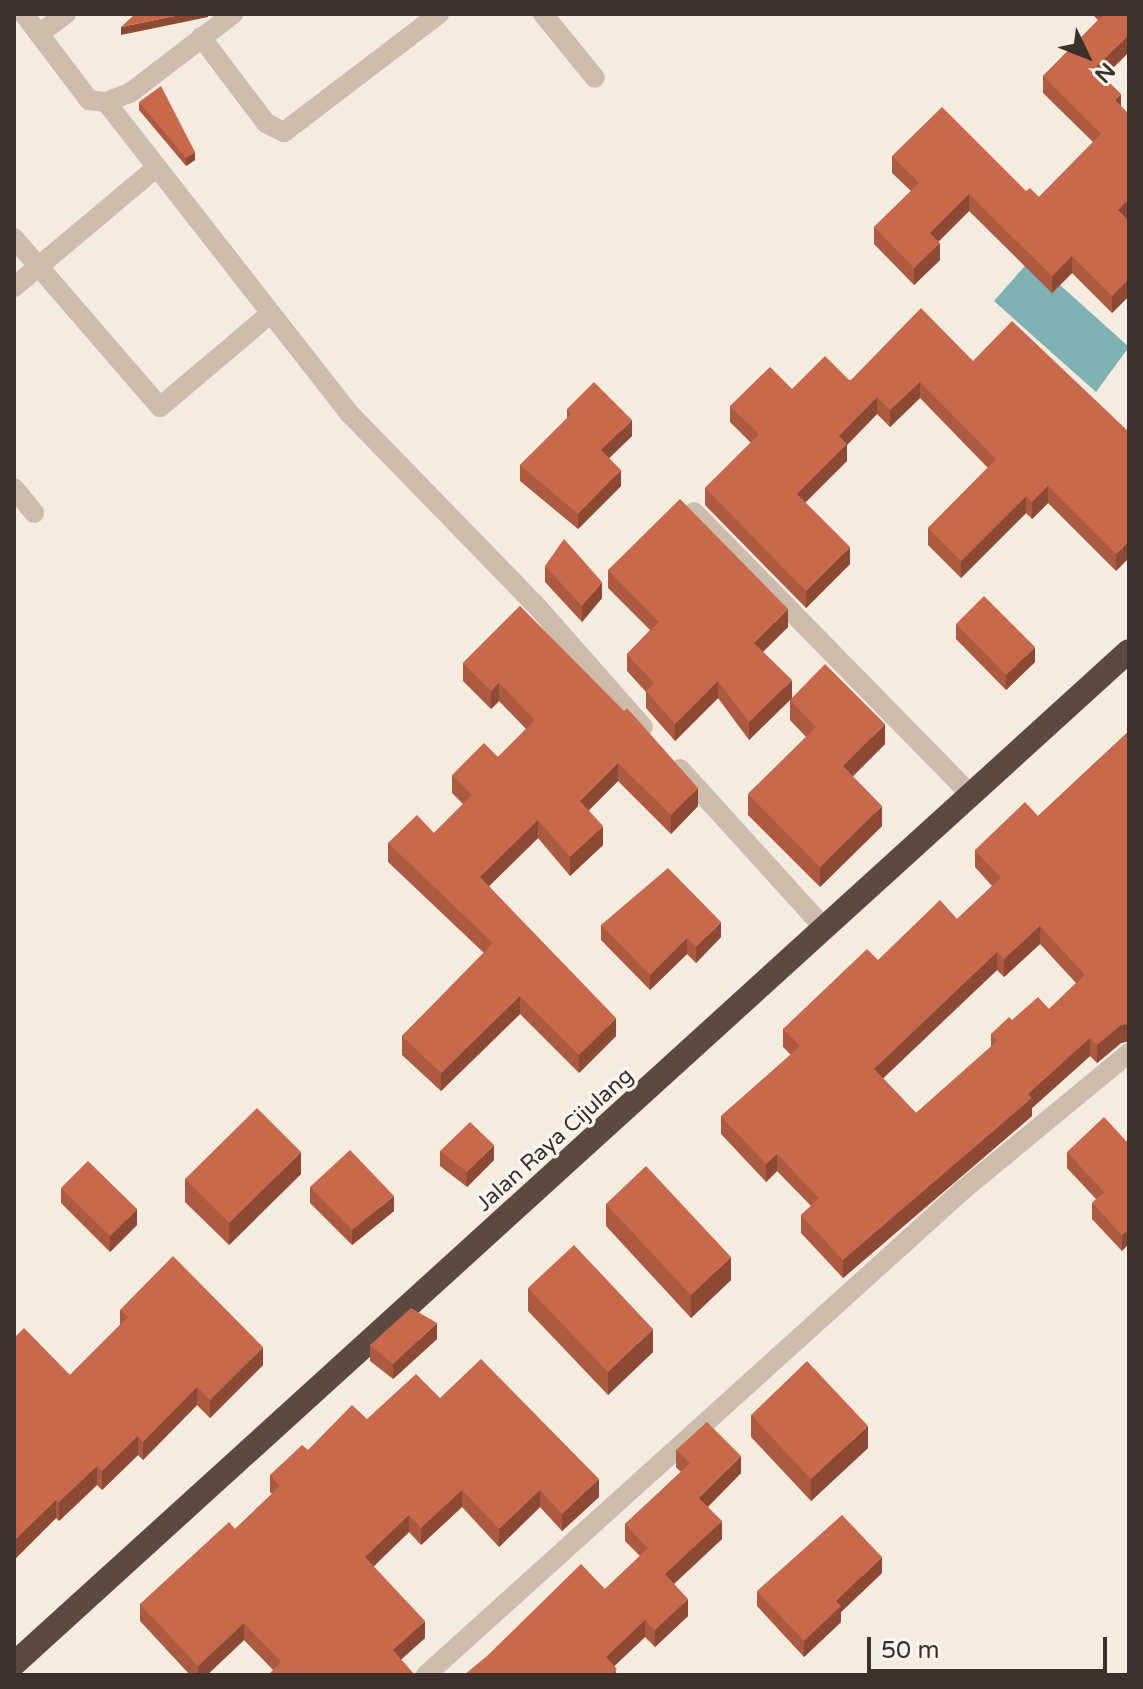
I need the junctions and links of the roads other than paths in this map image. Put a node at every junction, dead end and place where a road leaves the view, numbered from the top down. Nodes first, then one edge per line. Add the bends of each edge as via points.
1 (24, 14) edge
2 (66, 14) edge
3 (233, 14) edge
4 (439, 14) edge
5 (543, 14) edge
6 (39, 34) junction
7 (201, 37) junction
8 (595, 78) dead end
9 (112, 100) junction
10 (161, 164) junction
11 (14, 238) edge
12 (38, 267) junction
13 (14, 287) edge
14 (269, 315) junction
15 (14, 488) edge
16 (694, 512) edge
17 (34, 513) dead end
18 (1129, 651) edge
19 (972, 796) junction
20 (825, 929) junction
21 (1129, 1053) edge
22 (14, 1664) edge
23 (426, 1675) edge

1 - 6 street
2 - 6 street
3 - 7 street
4 - 7 street via 284,132 266,123
5 - 8 street
6 - 9 street via 89,100
7 - 9 street
9 - 10 street
10 - 12 street
10 - 14 street
11 - 12 street
12 - 13 street
12 - 14 street via 160,407
14 - 20 street via 348,412 534,603
15 - 17 street
16 - 19 street
18 - 19 highway, Jalan Raya Cijulang
19 - 20 highway, Jalan Raya Cijulang
20 - 22 highway, Jalan Raya Cijulang
21 - 23 street via 952,1199

